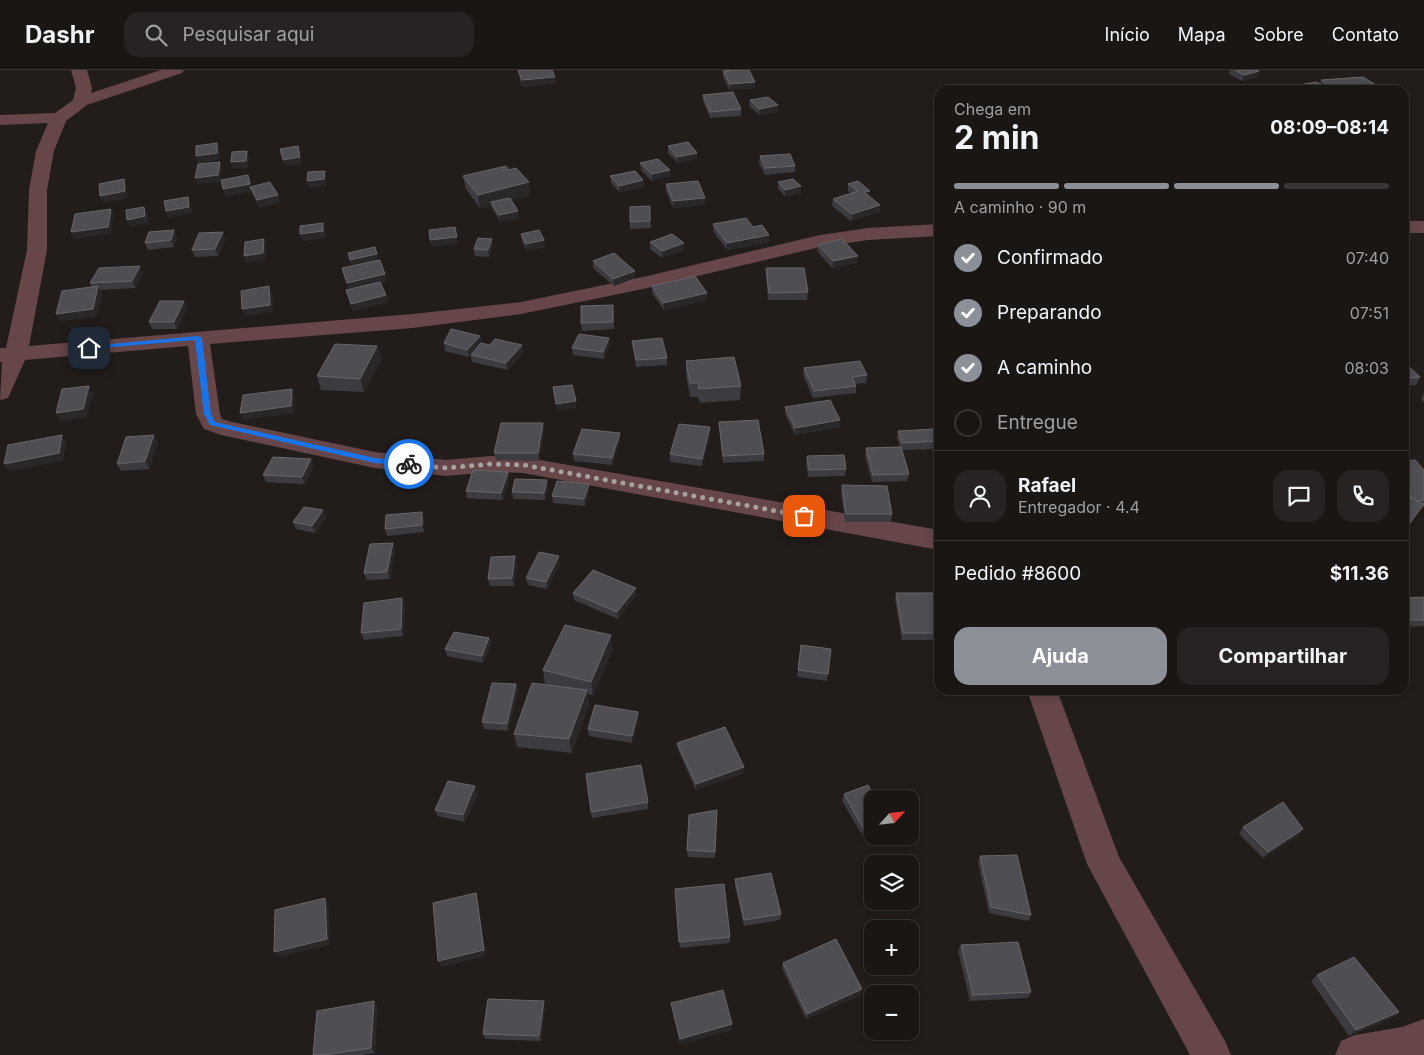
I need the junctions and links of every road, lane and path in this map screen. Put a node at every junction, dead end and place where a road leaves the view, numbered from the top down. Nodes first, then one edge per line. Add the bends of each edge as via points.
1 (79, 70) edge
2 (176, 70) edge
3 (81, 102) junction
4 (60, 118) junction
5 (0, 120) edge
6 (1409, 227) edge
7 (1424, 227) edge
8 (934, 230) edge
9 (198, 338) junction
10 (8, 354) edge
11 (0, 393) edge
12 (934, 539) edge
13 (1044, 695) edge
14 (1424, 1038) edge
15 (1211, 1055) edge
16 (1355, 1055) edge

1 - 3 street via 84,88
2 - 3 street
3 - 4 street
4 - 5 street
4 - 10 street via 45,151 38,190 37,250
6 - 7 street
8 - 9 street via 820,241 522,308 413,321
9 - 10 street
9 - 12 street via 208,414 213,424 230,429 375,460 446,468 524,465
10 - 11 street
13 - 15 street via 1104,864
14 - 16 street via 1402,1047

